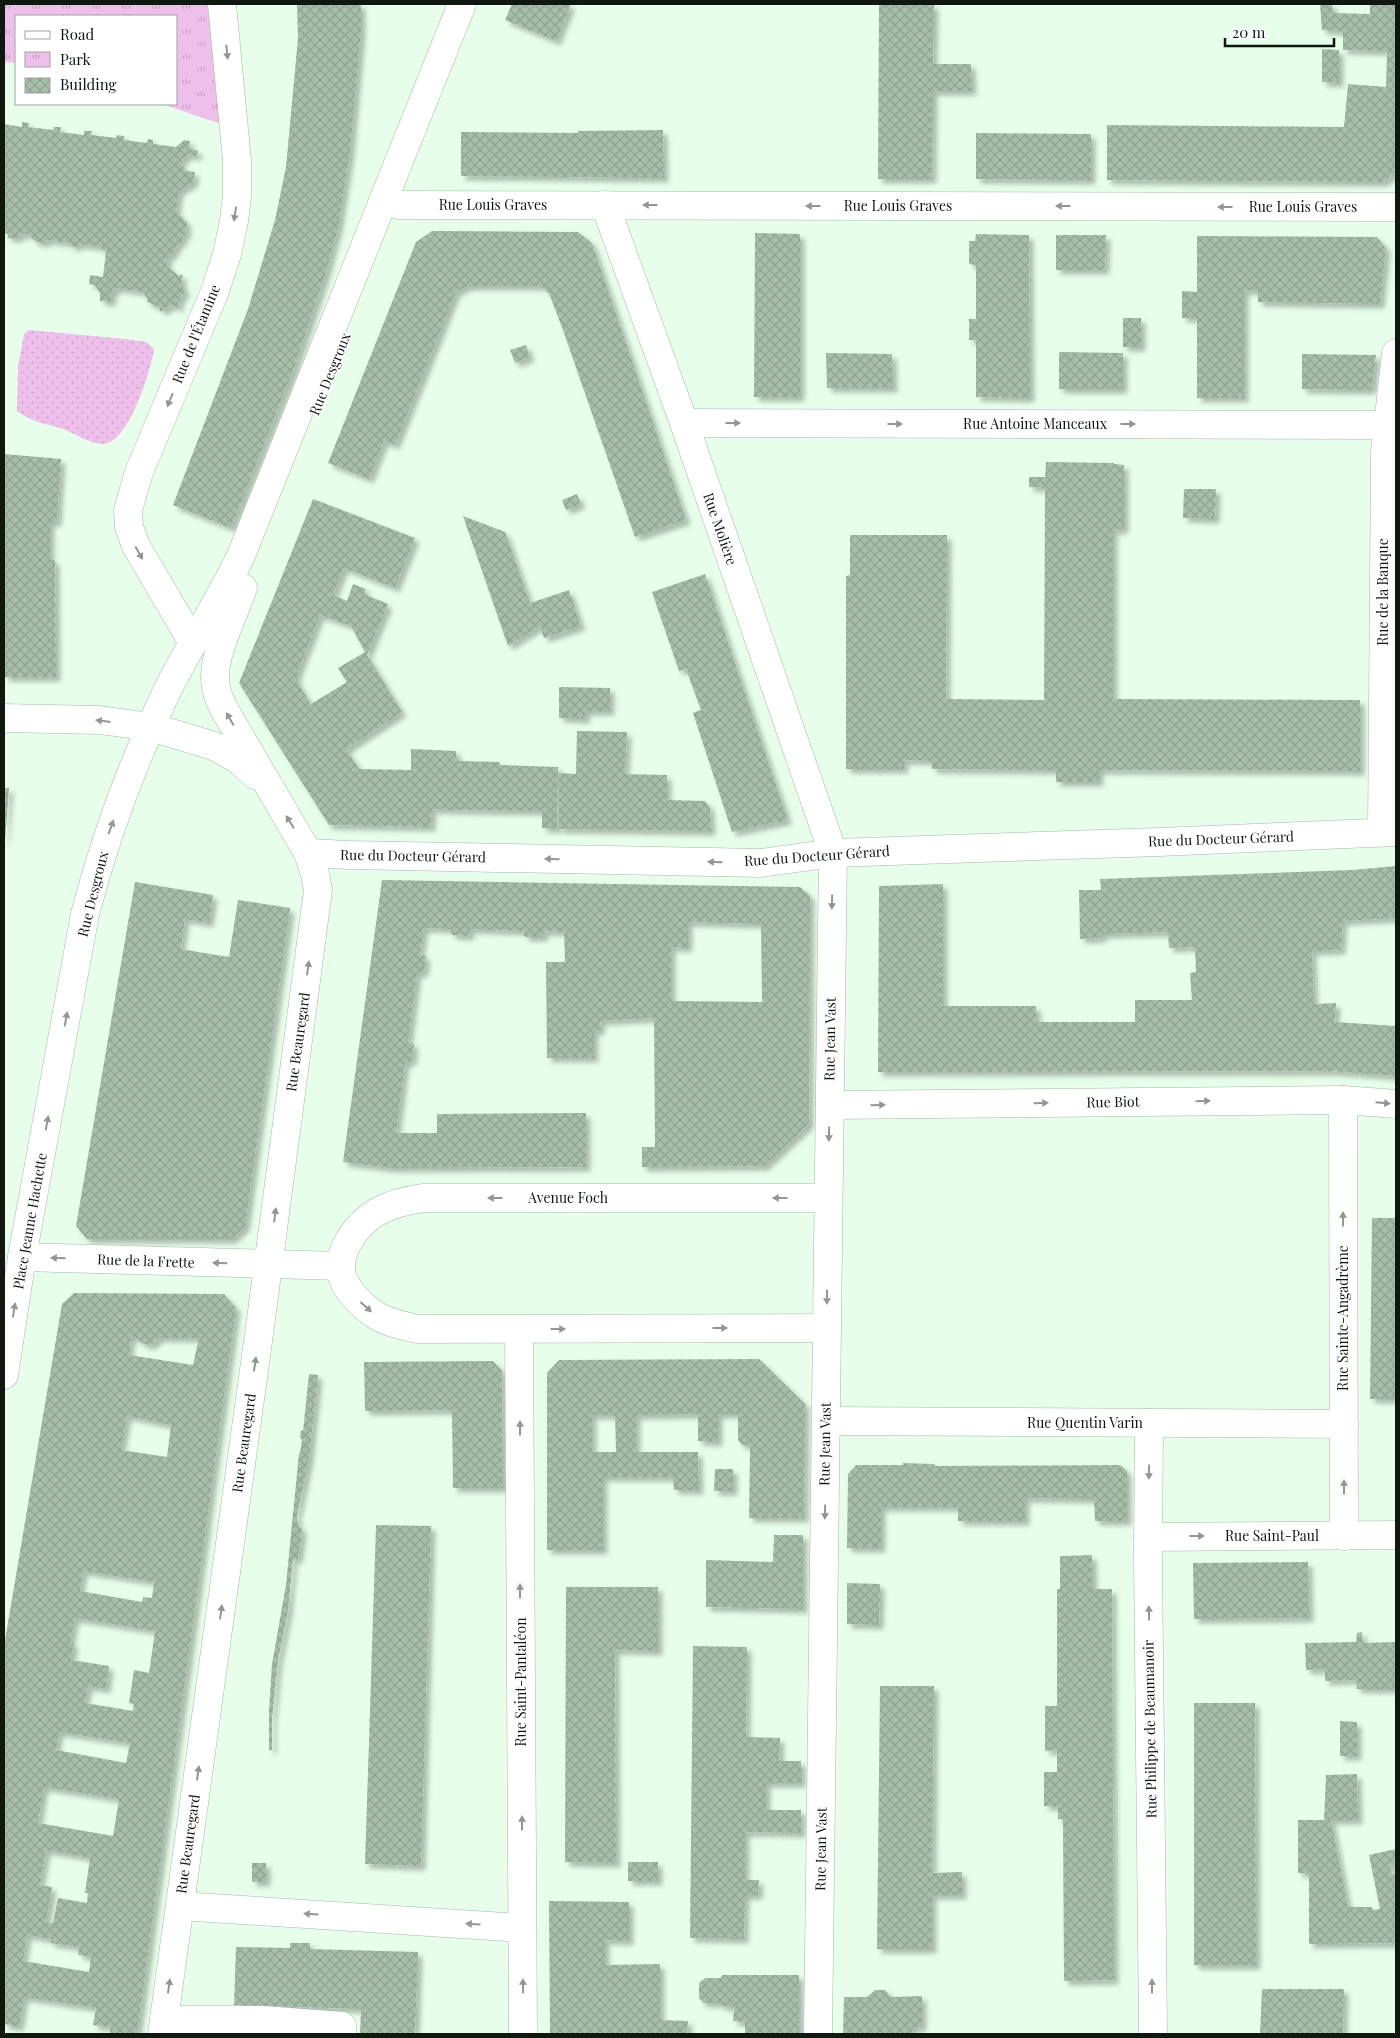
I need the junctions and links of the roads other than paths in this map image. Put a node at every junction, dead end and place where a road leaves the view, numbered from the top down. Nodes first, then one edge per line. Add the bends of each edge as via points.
1 (222, 4) edge
2 (462, 4) edge
3 (477, 4) edge
4 (399, 205) junction
5 (605, 205) junction
6 (1396, 207) edge
7 (1396, 353) edge
8 (684, 423) junction
9 (1386, 425) junction
10 (243, 588) junction
11 (193, 642) junction
12 (4, 718) edge
13 (151, 728) junction
14 (272, 792) junction
15 (1389, 832) edge
16 (308, 852) junction
17 (832, 853) junction
18 (57, 1066) joint
19 (1343, 1100) junction
20 (1396, 1104) edge
21 (830, 1105) junction
22 (828, 1198) junction
23 (22, 1257) junction
24 (269, 1264) junction
25 (341, 1266) junction
26 (827, 1328) junction
27 (519, 1329) junction
28 (4, 1375) edge
29 (826, 1421) junction
30 (1149, 1423) junction
31 (1344, 1424) junction
32 (1396, 1535) edge
33 (1344, 1536) junction
34 (1148, 1537) junction
35 (180, 1906) junction
36 (522, 1928) junction
37 (163, 2027) edge
38 (342, 2034) edge
39 (523, 2034) edge
40 (818, 2034) edge
41 (1152, 2034) edge

1 -> 11 street, Rue de l'Étamine via 237,161 238,196 234,221 215,291 139,472 128,510 129,527 136,546
2 - 11 street, Rue Desgroux via 242,553 228,585
3 - 4 street, Rue Desgroux
4 - 5 street, Rue Louis Graves
4 - 10 street, Rue Desgroux
6 -> 5 street, Rue Louis Graves
5 - 8 street, Rue Molière
7 - 9 street, Rue de la Banque
8 -> 9 street, Rue Antoine Manceaux
8 - 17 street, Rue Molière
9 - 15 street, Rue de la Banque
10 - 13 street, Rue Desgroux via 183,685
14 -> 10 street via 224,709 216,688 218,658
11 - 13 street, Rue Desgroux
13 -> 12 street via 100,720
13 - 14 street via 226,751
18 -> 13 street, Rue Desgroux via 100,858
16 -> 14 street
15 - 17 street, Rue du Docteur Gérard
17 -> 16 street, Rue du Docteur Gérard via 761,863
24 -> 16 street, Rue Beauregard via 318,890
17 -> 21 street, Rue Jean Vast
23 -> 18 street, Place Jeanne Hachette
19 -> 20 street, Rue Biot
21 -> 19 street, Rue Biot
31 -> 19 street, Rue Sainte-Angadrème
21 -> 22 street, Rue Jean Vast
22 -> 25 street, Avenue Foch via 408,1200 376,1212 361,1223 351,1237
22 -> 26 street, Rue Jean Vast
24 -> 23 street, Rue de la Frette
28 -> 23 street, Place Jeanne Hachette
24 - 25 street
35 -> 24 street, Rue Beauregard
25 -> 27 street via 346,1285 356,1297 388,1322 417,1329
27 -> 26 street
26 - 29 street, Rue Jean Vast
36 -> 27 street, Rue Saint-Pantaléon
29 - 30 street, Rue Quentin Varin
29 -> 40 street, Rue Jean Vast
30 - 31 street, Rue Quentin Varin
30 -> 34 street, Rue Philippe de Beaumanoir
33 -> 31 street, Rue Sainte-Angadrème
32 - 33 street, Rue Saint-Paul
34 -> 33 street, Rue Saint-Paul
41 -> 34 street, Rue Philippe de Beaumanoir
36 -> 35 street
37 -> 35 street, Rue Beauregard
39 -> 36 street, Rue Saint-Pantaléon
37 - 38 street via 280,2021 342,2026

